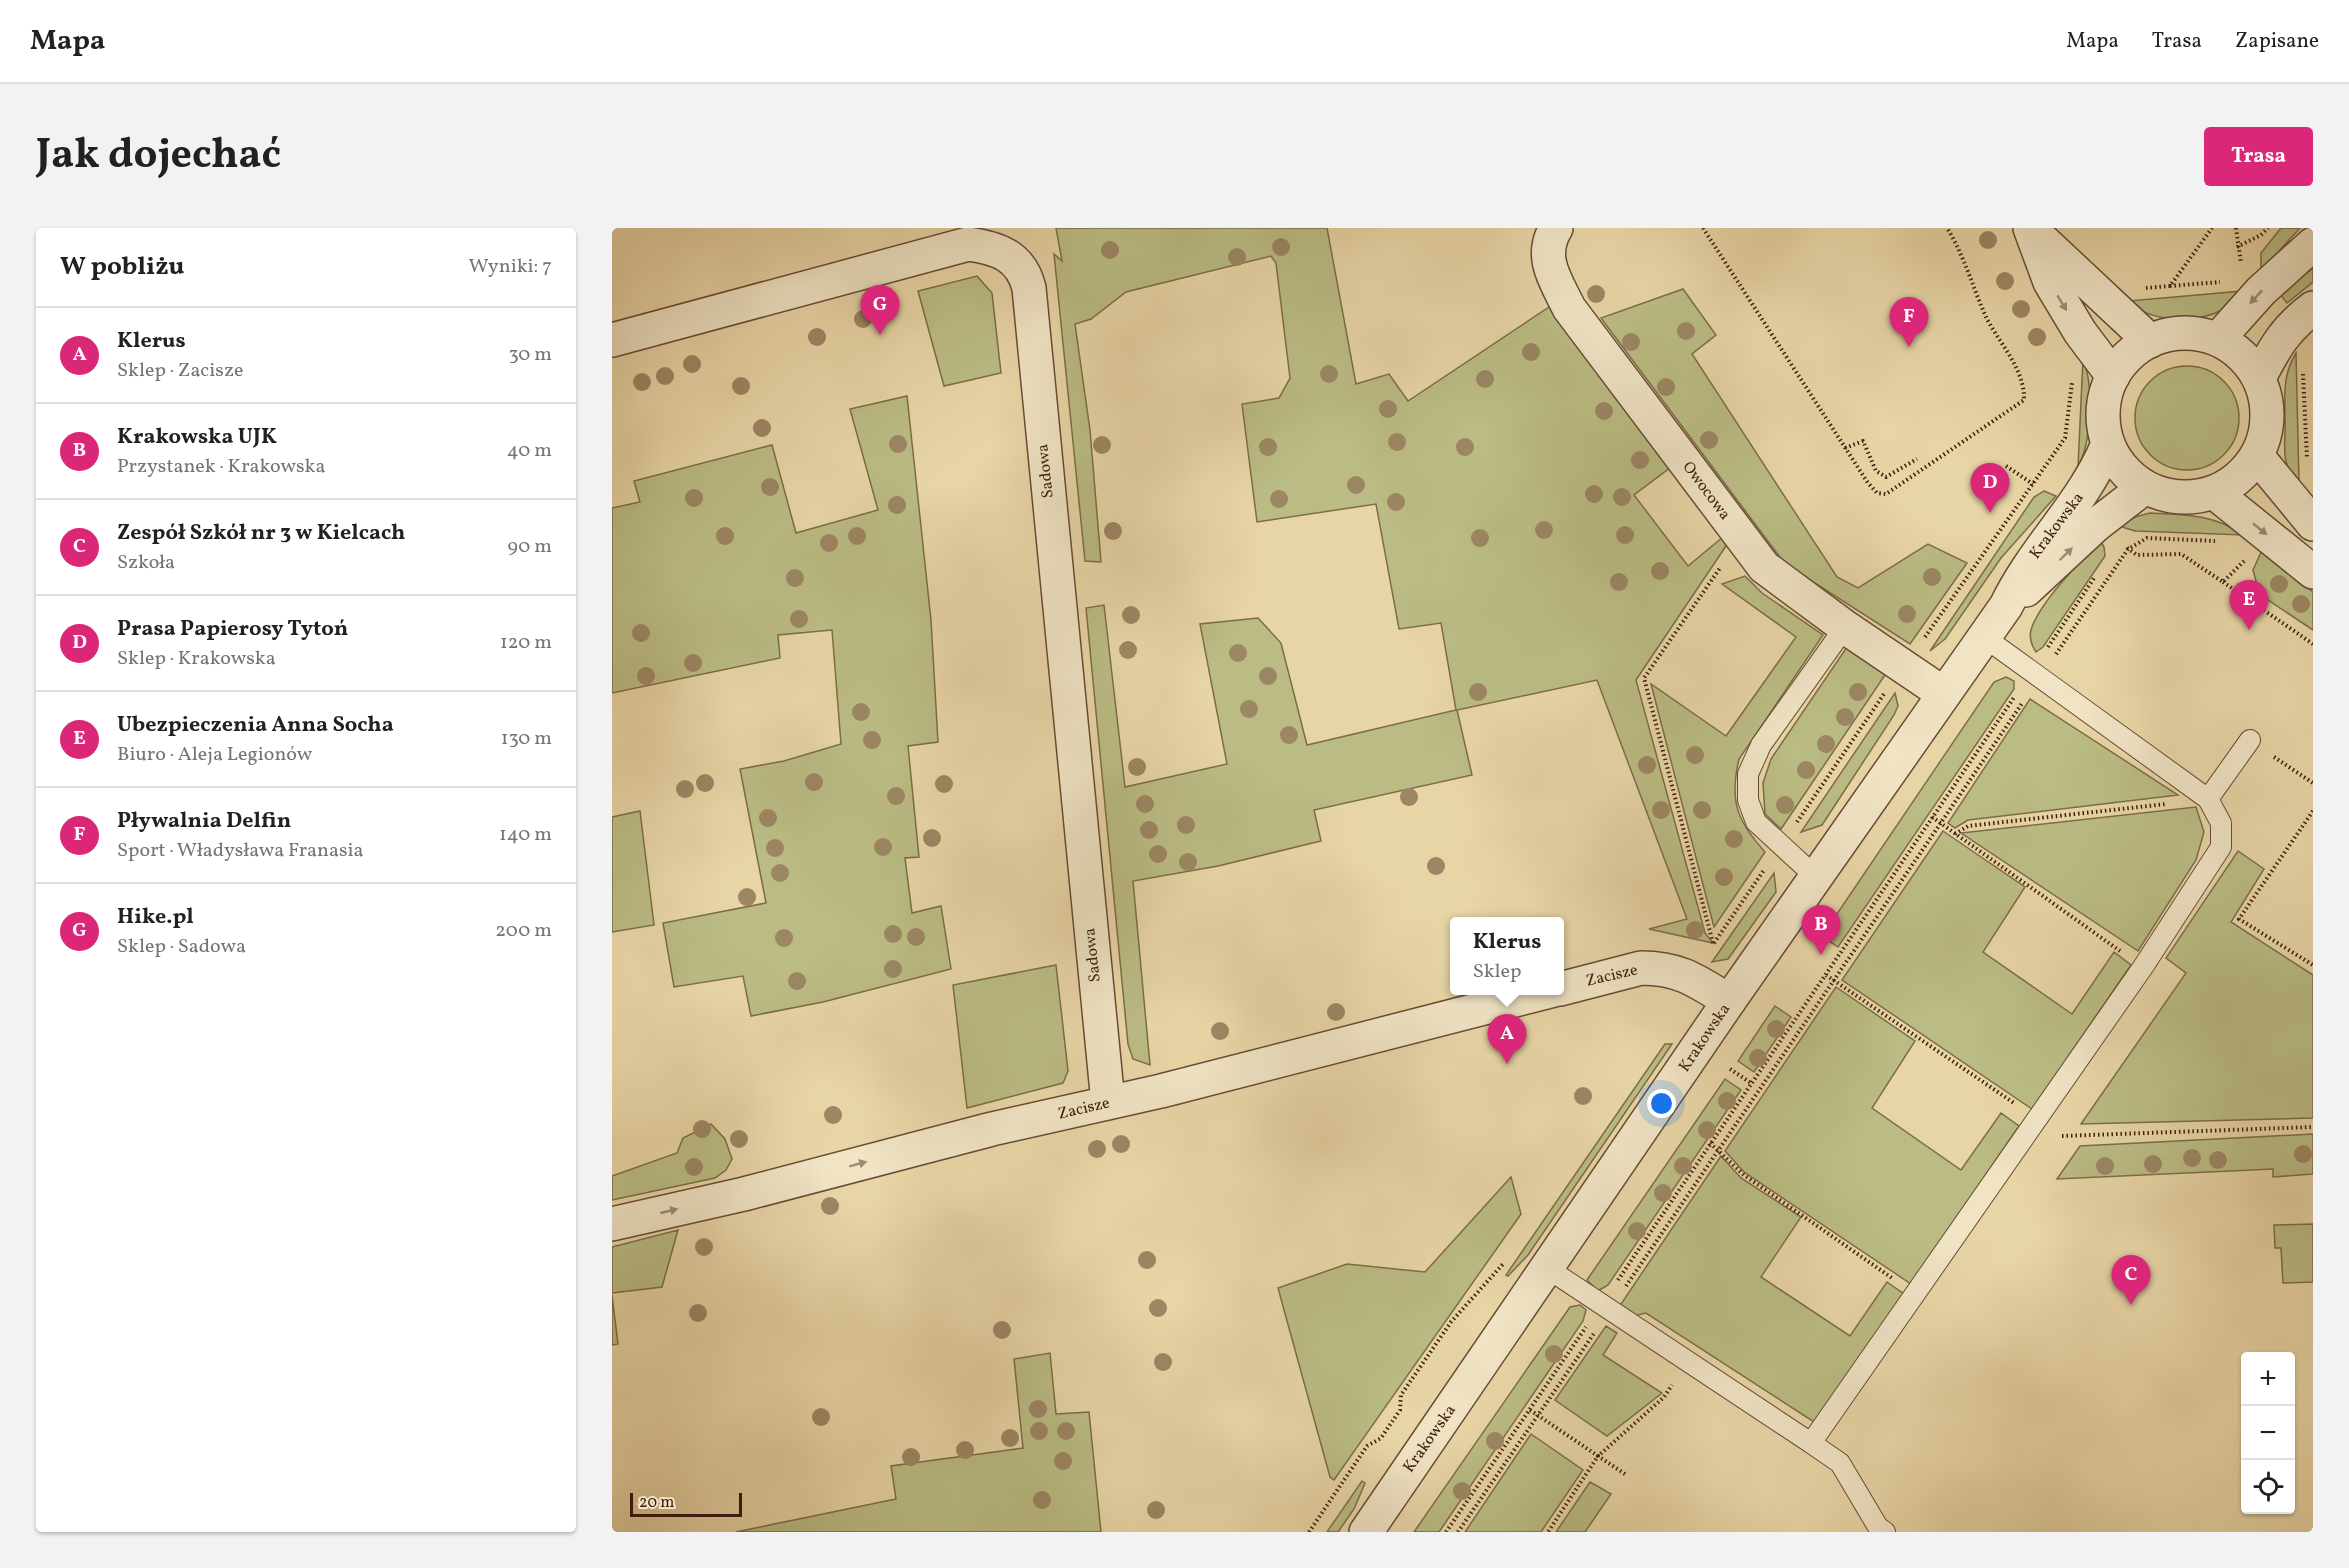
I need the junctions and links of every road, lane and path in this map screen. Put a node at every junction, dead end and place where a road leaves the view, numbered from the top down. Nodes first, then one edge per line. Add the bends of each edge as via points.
1 (1556, 228) edge
2 (1703, 228) edge
3 (1947, 228) edge
4 (2212, 228) edge
5 (2236, 228) edge
6 (2268, 228) edge
7 (2031, 229) edge
8 (2313, 244) edge
9 (2237, 247) junction
10 (2244, 270) dead end
11 (2223, 282) dead end
12 (2170, 286) junction
13 (2140, 289) dead end
14 (2313, 308) edge
15 (2218, 339) junction
16 (612, 340) edge
17 (2150, 340) junction
18 (2303, 368) dead end
19 (2113, 376) junction
20 (2259, 378) junction
21 (2073, 379) dead end
22 (2305, 405) junction
23 (2313, 405) edge
24 (2107, 446) junction
25 (1845, 448) junction
26 (2257, 456) junction
27 (1917, 459) dead end
28 (2308, 463) dead end
29 (2006, 466) dead end
30 (2033, 484) junction
31 (2145, 487) junction
32 (2215, 493) junction
33 (2313, 524) edge
34 (1741, 538) junction
35 (2217, 541) dead end
36 (2119, 542) dead end
37 (2128, 549) junction
38 (2245, 560) dead end
39 (2100, 570) dead end
40 (2313, 572) edge
41 (2223, 582) junction
42 (2006, 606) junction
43 (1845, 627) junction
44 (1984, 637) junction
45 (1924, 638) dead end
46 (2313, 644) edge
47 (2043, 655) dead end
48 (2040, 676) junction
49 (1891, 684) dead end
50 (2019, 690) dead end
51 (1944, 694) junction
52 (2250, 740) joint
53 (2313, 783) edge
54 (2208, 799) junction
55 (2313, 812) edge
56 (1932, 817) junction
57 (1796, 822) dead end
58 (1941, 823) junction
59 (1955, 834) junction
60 (1765, 869) dead end
61 (1817, 878) junction
62 (1713, 943) junction
63 (1710, 948) dead end
64 (2313, 965) edge
65 (2143, 967) junction
66 (1826, 975) junction
67 (1835, 981) junction
68 (1564, 988) edge
69 (1534, 995) edge
70 (1729, 1001) junction
71 (1730, 1069) dead end
72 (1751, 1083) junction
73 (1108, 1103) junction
74 (2037, 1118) junction
75 (2313, 1127) edge
76 (2023, 1138) junction
77 (1710, 1143) junction
78 (1718, 1150) junction
79 (612, 1224) edge
80 (1506, 1260) dead end
81 (1547, 1268) junction
82 (1614, 1287) dead end
83 (1621, 1294) dead end
84 (1915, 1294) junction
85 (1593, 1318) dead end
86 (1601, 1322) dead end
87 (1688, 1362) junction
88 (1530, 1410) junction
89 (1538, 1415) junction
90 (1811, 1443) junction
91 (1598, 1456) junction
92 (1625, 1474) dead end
93 (1309, 1532) edge
94 (1366, 1532) edge
95 (1446, 1532) edge
96 (1458, 1532) edge
97 (1548, 1532) edge
98 (1885, 1532) edge

1 - 34 street, Owocowa via 1548,242 1548,259 1569,308
2 - 25 path
3 - 25 path via 1988,320 2018,374 2024,400 1886,494 1877,493 1868,483
4 - 12 path
5 - 9 path
6 - 9 path
7 - 17 street
7 -> 19 street via 2050,282
8 -> 15 street via 2261,291
9 - 10 path
11 - 12 path
12 - 13 path
14 - 20 street via 2290,326
15 - 17 street via 2195,333
15 - 20 street via 2242,355
16 - 73 street, Sadowa via 968,244 1004,252 1022,269 1029,288
17 - 19 street via 2129,356
18 - 22 path
19 - 24 street via 2104,400
20 - 26 street via 2267,404 2266,431
21 - 30 path via 2065,438
22 - 23 path
22 - 28 path
24 - 31 street via 2125,471
24 - 42 street, Krakowska via 2091,482 2044,541
25 - 27 path via 1863,441 1876,471 1886,477
26 - 32 street via 2239,478
26 - 33 street
29 - 30 path
30 - 45 path
31 - 32 street via 2167,496 2191,498
42 -> 31 street, Krakowska via 2040,580 2096,525
32 -> 40 street
34 - 43 street, Owocowa via 1778,580
34 - 62 path via 1644,678
35 - 37 path via 2147,538
36 - 37 path
37 - 41 path via 2137,555 2181,554
37 - 48 path
38 - 41 path
39 - 47 path
41 - 46 path
42 - 44 street, Krakowska
43 - 51 street, Owocowa
43 - 61 lane via 1761,745 1748,774 1748,800 1756,822
44 - 48 lane
44 - 51 street, Krakowska
48 - 54 lane
48 - 58 path
49 - 57 path
50 - 56 path
51 - 61 street, Krakowska
52 - 53 path
52 - 54 lane
54 - 59 path via 1968,826
54 - 65 lane via 2221,823 2221,847
55 - 64 path via 2239,919
56 - 58 path
56 - 66 path
58 - 59 path
58 - 67 path
59 - 65 path
60 - 62 path
61 - 70 street, Krakowska
62 - 63 path
65 - 74 lane
66 - 67 path
66 - 72 path
67 - 74 path
67 - 78 path
68 - 70 street, Zacisze via 1654,968 1683,973
69 - 73 street, Zacisze
70 - 81 street, Krakowska
71 - 72 path
72 - 77 path
79 -> 73 street, Zacisze
74 - 76 lane
75 - 76 path
76 - 84 lane
77 - 78 path
77 - 82 path
78 - 83 path
78 - 84 path via 1744,1175
80 - 93 path via 1451,1322 1401,1395 1400,1410 1381,1438 1367,1446
81 - 87 lane
81 - 94 street, Krakowska
84 - 90 lane
85 - 88 path
86 - 89 path
87 - 90 lane
87 - 91 path via 1664,1397
88 - 89 path
88 - 95 path
89 - 91 path
89 - 96 path
90 - 98 lane via 1840,1463 1878,1527
91 - 92 path
91 - 97 path

